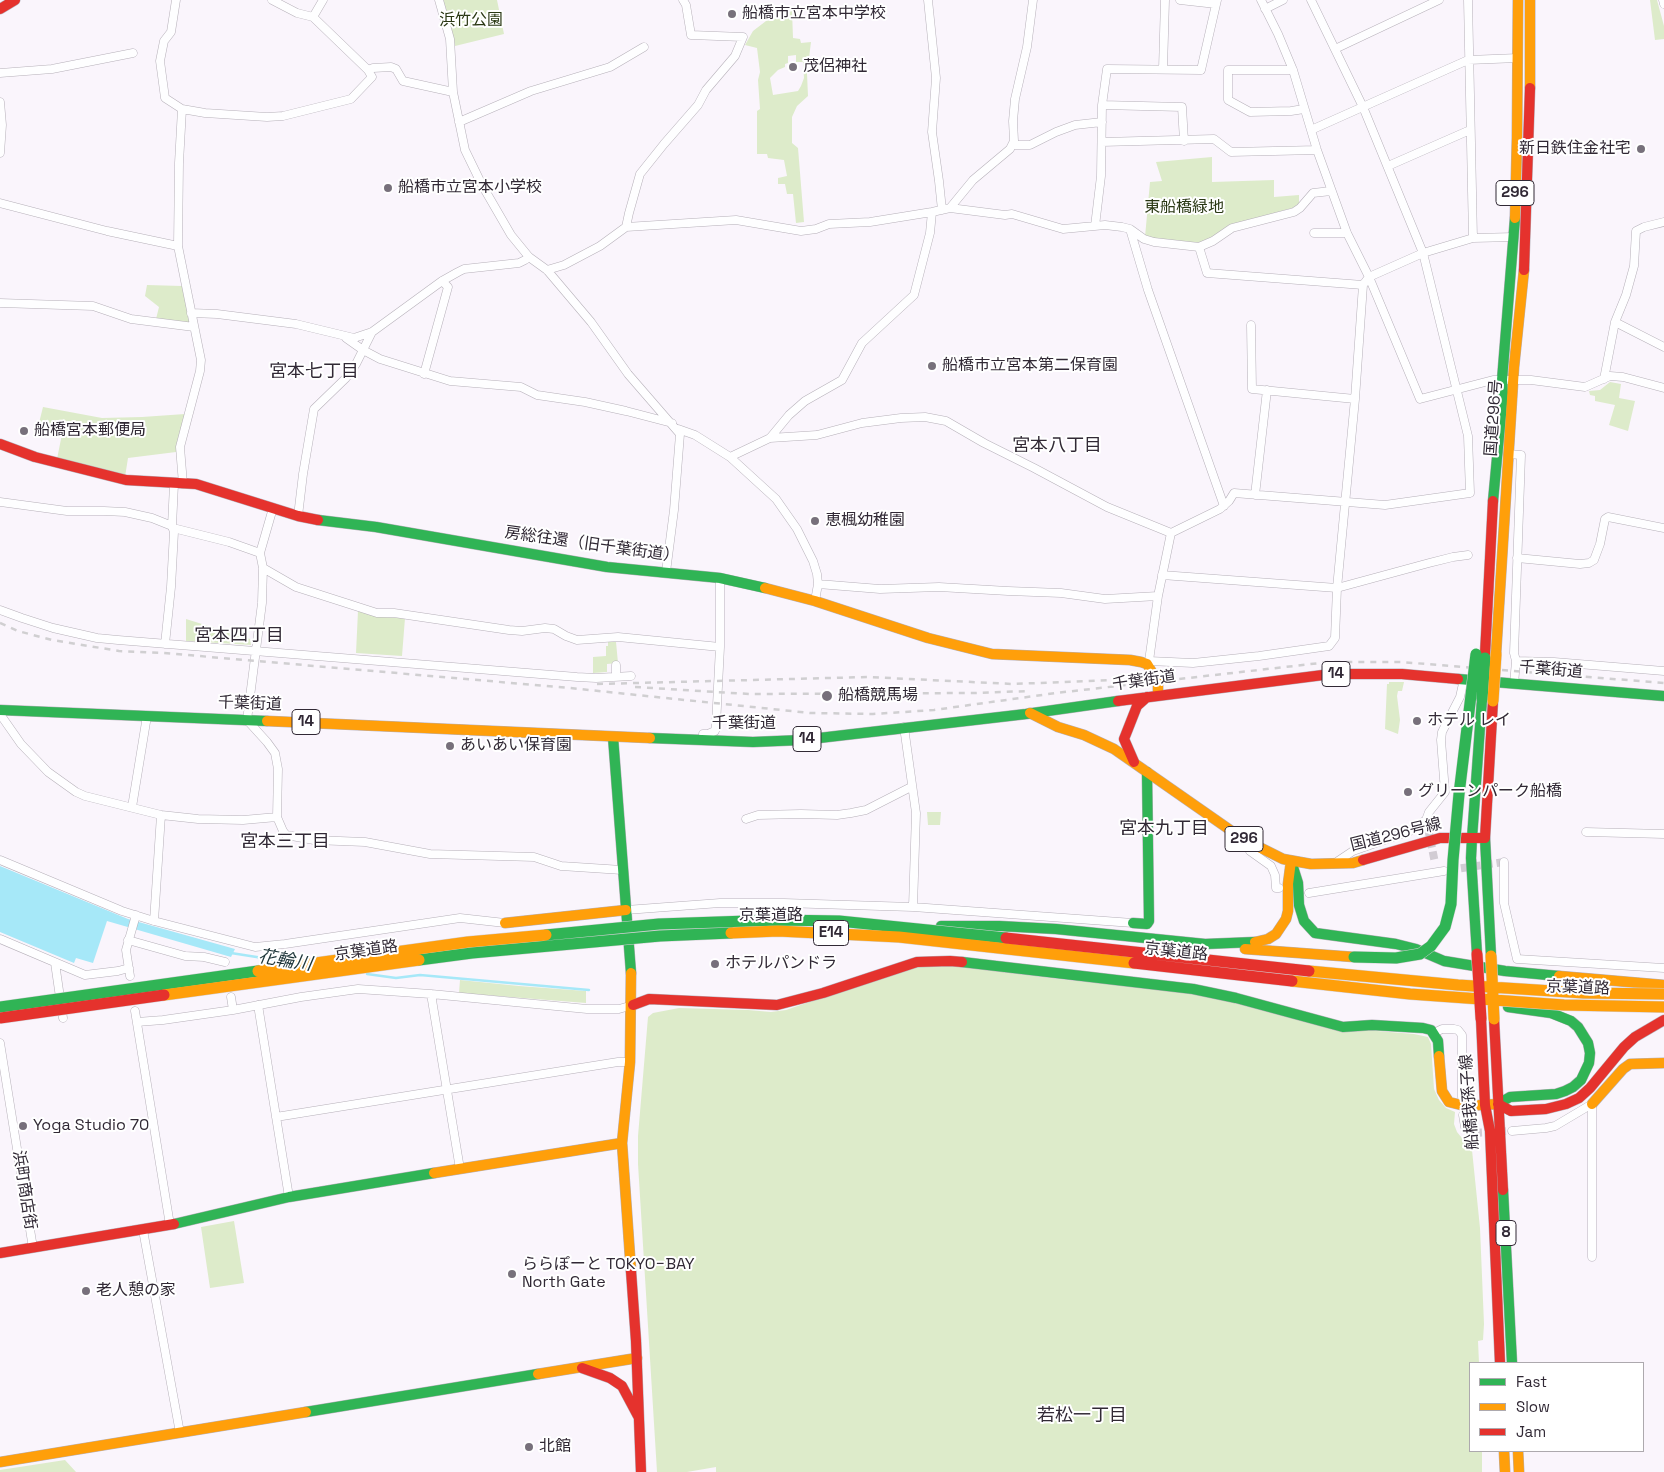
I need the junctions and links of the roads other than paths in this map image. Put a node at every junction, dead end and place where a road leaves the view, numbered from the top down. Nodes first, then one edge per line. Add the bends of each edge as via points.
1 (15, 0) edge
2 (176, 0) edge
3 (272, 0) edge
4 (323, 0) edge
5 (438, 0) edge
6 (683, 0) edge
7 (928, 0) edge
8 (1032, 0) edge
9 (1166, 0) edge
10 (1180, 0) edge
11 (1261, 0) edge
12 (1283, 0) edge
13 (1311, 0) edge
14 (1439, 0) edge
15 (1468, 0) edge
16 (1518, 0) edge
17 (1530, 0) edge
18 (1663, 0) edge
19 (1216, 2) edge
20 (1664, 4) edge
21 (1265, 9) junction
22 (0, 10) edge
23 (313, 17) junction
24 (644, 48) dead end
25 (1335, 49) junction
26 (133, 53) dead end
27 (1518, 58) junction
28 (1468, 60) junction
29 (1163, 69) junction
30 (368, 70) junction
31 (1293, 70) junction
32 (0, 72) edge
33 (453, 92) junction
34 (0, 102) edge
35 (1102, 105) junction
36 (1363, 107) junction
37 (182, 109) junction
38 (1304, 109) junction
39 (459, 122) junction
40 (1102, 122) junction
41 (1311, 130) junction
42 (1470, 130) junction
43 (1184, 141) junction
44 (1102, 142) junction
45 (1013, 145) junction
46 (1317, 150) junction
47 (0, 153) edge
48 (1388, 166) junction
49 (1331, 191) junction
50 (0, 203) edge
51 (946, 209) junction
52 (932, 212) junction
53 (1664, 222) edge
54 (1095, 226) junction
55 (626, 227) junction
56 (1130, 229) junction
57 (1314, 233) dead end
58 (1347, 233) junction
59 (1514, 237) junction
60 (1473, 238) junction
61 (178, 246) junction
62 (1199, 247) junction
63 (1423, 252) junction
64 (529, 257) junction
65 (546, 270) junction
66 (1369, 277) junction
67 (442, 281) junction
68 (1364, 285) junction
69 (0, 303) edge
70 (191, 313) junction
71 (1615, 322) junction
72 (1250, 325) dead end
73 (194, 327) junction
74 (372, 332) junction
75 (344, 336) junction
76 (1664, 347) edge
77 (363, 350) junction
78 (424, 374) junction
79 (1604, 379) junction
80 (1502, 380) junction
81 (1514, 380) junction
82 (1664, 388) edge
83 (1457, 389) junction
84 (1266, 390) junction
85 (1355, 399) junction
86 (675, 426) junction
87 (770, 438) junction
88 (0, 444) edge
89 (1508, 454) junction
90 (730, 458) junction
91 (178, 484) junction
92 (1256, 495) junction
93 (0, 502) edge
94 (1346, 502) junction
95 (1224, 506) junction
96 (272, 508) junction
97 (298, 516) junction
98 (172, 527) junction
99 (1664, 528) edge
100 (1171, 533) junction
101 (260, 553) junction
102 (1468, 556) dead end
103 (1517, 558) junction
104 (262, 568) junction
105 (666, 572) junction
106 (1162, 575) junction
107 (720, 578) junction
108 (818, 584) junction
109 (1337, 588) junction
110 (1158, 596) junction
111 (815, 601) junction
112 (0, 610) edge
113 (165, 644) junction
114 (720, 647) junction
115 (255, 651) junction
116 (1486, 654) junction
117 (1516, 661) junction
118 (1148, 663) junction
119 (616, 665) dead end
120 (1664, 671) edge
121 (616, 676) junction
122 (631, 676) dead end
123 (1464, 679) junction
124 (1514, 684) junction
125 (1153, 696) junction
126 (1664, 696) edge
127 (1487, 700) junction
128 (0, 710) edge
129 (1030, 713) junction
130 (0, 714) edge
131 (147, 716) junction
132 (247, 720) junction
133 (904, 727) junction
134 (613, 737) junction
135 (668, 738) junction
136 (1134, 762) junction
137 (1147, 772) junction
138 (911, 787) junction
139 (132, 807) junction
140 (161, 815) junction
141 (277, 817) junction
142 (746, 820) dead end
143 (1586, 832) dead end
144 (1664, 834) edge
145 (1472, 838) junction
146 (1485, 838) junction
147 (1243, 839) junction
148 (0, 860) edge
149 (1291, 861) junction
150 (1504, 862) dead end
151 (1435, 863) dead end
152 (1334, 864) junction
153 (622, 870) junction
154 (1279, 888) dead end
155 (1309, 893) dead end
156 (913, 907) junction
157 (626, 910) junction
158 (135, 917) junction
159 (154, 921) junction
160 (505, 923) joint
161 (1133, 923) joint
162 (900, 926) junction
163 (129, 937) junction
164 (0, 939) edge
165 (1205, 944) junction
166 (55, 962) junction
167 (225, 962) dead end
168 (1664, 968) edge
169 (1664, 985) edge
170 (431, 994) junction
171 (1410, 994) junction
172 (1664, 994) edge
173 (231, 997) dead end
174 (258, 1005) junction
175 (633, 1005) junction
176 (0, 1007) edge
177 (1664, 1007) edge
178 (233, 1010) junction
179 (135, 1011) dead end
180 (0, 1018) edge
181 (62, 1018) dead end
182 (1662, 1021) edge
183 (137, 1022) junction
184 (1434, 1033) junction
185 (0, 1043) edge
186 (630, 1062) junction
187 (1664, 1063) edge
188 (447, 1089) junction
189 (1462, 1097) dead end
190 (1498, 1104) junction
191 (1592, 1104) junction
192 (1485, 1105) junction
193 (1463, 1115) dead end
194 (276, 1117) junction
195 (1512, 1131) tunnel mouth
196 (1474, 1133) dead end
197 (622, 1143) junction
198 (460, 1169) junction
199 (289, 1197) junction
200 (170, 1226) junction
201 (143, 1230) junction
202 (33, 1248) junction
203 (0, 1254) edge
204 (1592, 1257) dead end
205 (636, 1358) junction
206 (1500, 1362) edge
207 (1512, 1362) edge
208 (581, 1368) junction
209 (640, 1420) junction
210 (180, 1433) junction
211 (1504, 1452) edge
212 (1518, 1452) edge
213 (0, 1462) edge
214 (641, 1472) edge
215 (1506, 1472) edge
216 (1519, 1472) edge

1 - 22 main road
2 - 37 street via 171,32 164,41 160,61 165,98
3 - 23 street
4 - 23 street
5 - 33 street via 450,40
6 - 55 street via 691,34 743,37 735,56 640,174
7 - 51 street via 936,78 932,132
8 - 45 street via 1028,47 1015,99
9 - 29 street
10 - 19 street
11 - 21 street
12 - 21 street
13 - 25 street
14 - 25 street
15 - 28 street
16 - 27 main road, 国道296号 / 296
17 - 81 main road, 国道296号 / 296 via 1524,281
18 - 20 street
19 - 29 street via 1201,70
21 - 31 street
23 - 30 street
24 - 39 street via 610,67 531,91
25 - 36 street
26 - 32 street via 52,69
27 - 28 street
27 - 59 main road, 国道296号 / 296
28 - 36 street
28 - 42 street
29 - 35 street via 1107,69
30 - 33 street via 391,67 403,81
30 - 37 street via 372,77 351,99 283,116
31 - 38 street
31 - 38 street via 1228,70 1228,100 1250,112
33 - 39 street
34 - 47 street
35 - 40 street
35 - 43 street via 1182,107
36 - 41 street
36 - 48 street
37 - 61 street
38 - 41 street
39 - 64 street via 470,164 511,235
40 - 44 street
40 - 45 street via 1075,125 1030,145
41 - 46 street
42 - 48 street
42 - 60 street
43 - 44 street
43 - 46 street via 1214,139 1231,152
44 - 54 street
45 - 51 street via 972,180
46 - 49 street
48 - 63 street
49 - 58 street
49 - 62 street via 1312,193 1294,212 1232,228
50 - 61 street
51 - 52 street
51 - 54 street via 1012,214 1063,229
52 - 55 street via 870,222 829,224 801,231 736,220
52 - 87 street via 914,295 862,343 842,380 805,401
53 - 71 street via 1636,231 1634,266
54 - 56 street
55 - 65 street via 600,246 564,265
56 - 62 street via 1154,242
56 - 95 street via 1148,290
57 - 58 street
58 - 66 street
59 - 60 street
59 - 80 main road, 国道296号 / 296
60 - 63 street
61 - 70 street
62 - 68 street via 1207,273
63 - 66 street
63 - 83 street
64 - 65 street
64 - 67 street via 519,263 464,269
65 - 86 street via 591,322 656,408
66 - 68 street
66 - 83 street via 1420,399
67 - 74 street
67 - 78 street via 448,287
68 - 85 street
69 - 73 street via 82,304 131,319
70 - 73 street
70 - 75 street via 296,324
71 - 76 street
71 - 79 street
72 - 84 street via 1252,389
73 - 91 street via 200,371 180,447
74 - 75 street via 354,338
74 - 77 street
75 - 77 street
77 - 78 street
77 - 97 street via 346,378 314,409
78 - 86 street via 450,381 521,387 537,395 626,411
79 - 81 street via 1585,386
79 - 82 street via 1623,377
80 - 81 street
80 - 83 street
80 - 116 main road, 国道296号 / 296
81 - 89 main road, 国道296号 / 296
83 - 94 street via 1468,436 1470,493 1385,505
84 - 85 street
84 - 92 street
85 - 94 street
86 - 90 street
86 - 105 street via 681,438
87 - 90 street
87 - 100 street via 817,435 862,423 901,418 925,417 946,421 1107,507
88 - 91 main road, 房総往還（旧千葉街道） via 35,457 126,480
89 - 103 street via 1521,456
89 - 116 main road, 国道296号 / 296
90 - 108 street via 776,499 789,516 813,561
91 - 96 main road, 房総往還（旧千葉街道） via 212,488
91 - 98 street
92 - 94 street
92 - 95 street via 1234,493
93 - 98 street via 67,511 126,512
94 - 109 street
95 - 100 street
96 - 97 main road, 房総往還（旧千葉街道）
96 - 101 street
97 - 105 main road, 房総往還（旧千葉街道） via 528,555
98 - 101 street
98 - 113 street via 171,587
99 - 103 street via 1608,517 1594,560 1589,563
100 - 106 street
101 - 104 street
102 - 109 street via 1452,557
103 - 117 street
104 - 114 street via 296,587 377,613 509,630 554,629 578,640 618,637
104 - 115 street via 262,604
105 - 107 main road, 房総往還（旧千葉街道）
106 - 109 street
106 - 110 street
107 - 111 main road, 房総往還（旧千葉街道）
107 - 114 street
108 - 110 street via 1061,593 1105,599
108 - 111 street
109 - 118 street via 1335,638 1329,646 1193,663
110 - 118 street
111 - 118 main road, 房総往還（旧千葉街道） via 914,634 992,654
112 - 113 street via 86,635
113 - 115 street
114 - 135 street via 715,731 708,734 673,733
115 - 121 street via 558,676
115 - 132 street
116 - 127 main road, 国道296号 / 296, bridge
116 - 165 main road, bridge via 1459,794 1451,904 1445,927 1432,946 1420,954 1396,958
117 - 120 street
117 - 124 street
118 - 125 main road via 1158,682
119 - 121 street
121 - 122 street
123 - 124 main road, 千葉街道 / 14
123 - 125 main road, 千葉街道 / 14 via 1330,674
123 - 152 street via 1460,697 1442,732 1445,792 1430,812 1427,824 1353,851
124 - 126 main road, 千葉街道 / 14
125 - 129 main road, 千葉街道 / 14
125 - 136 main road, 国道296号線 / 296 via 1137,706 1124,739
127 - 145 main road, 国道296号 / 296
127 - 146 main road, 国道296号 / 296
128 - 131 main road, 千葉街道 / 14
129 - 133 main road, 千葉街道 / 14
129 - 136 main road, 国道296号線 / 296 via 1103,743
130 - 139 street via 21,744 48,772 76,792
131 - 132 main road, 千葉街道 / 14
131 - 139 street
132 - 134 main road, 千葉街道 / 14
132 - 141 street via 274,753 278,769
133 - 135 main road, 千葉街道 / 14 via 795,740 733,742
133 - 138 street
134 - 135 main road, 千葉街道 / 14
134 - 153 main road
136 - 137 main road, 国道296号線 / 296
137 - 147 main road, 国道296号線 / 296
137 - 161 main road via 1149,921 1147,924
138 - 142 street via 866,810 837,816 758,815
138 - 156 street via 916,813
139 - 140 street
140 - 141 street via 242,820
140 - 159 street
141 - 153 street via 286,834 314,840 366,842 430,854 534,857 560,866
143 - 144 street
145 - 146 main road, 国道296号線 / 296
145 - 152 main road, 国道296号線 / 296 via 1440,838 1353,863
145 - 192 main road, 船橋我孫子線 / 8, bridge
146 - 190 main road, 船橋我孫子線 / 8, bridge
147 - 149 main road, 国道296号線 / 296
147 - 154 street via 1250,851 1271,866 1276,888
148 - 158 street
149 - 152 main road, 国道296号線 / 296
149 - 165 main road via 1288,911 1276,934 1248,943
149 - 169 main road via 1304,921 1323,936 1401,945 1444,961 1497,970
150 - 168 street via 1504,903 1517,959
151 - 155 street via 1440,871
153 - 157 main road
156 - 157 street via 729,903
156 - 161 street
157 - 160 main road
157 - 175 main road
158 - 159 street
158 - 163 street
159 - 160 street via 255,947 460,918
162 - 165 main road, bridge via 1009,926
162 - 172 main road, 京葉道路 / E14, bridge via 1458,985
162 - 176 main road, 京葉道路 / E14, bridge via 759,921 586,930 375,954
163 - 166 street via 126,950 129,972 84,976
163 - 167 street via 185,956
164 - 166 street
166 - 181 street
170 - 174 street via 358,989
170 - 175 street via 586,1009 619,1009
170 - 188 street
171 - 177 main road, 京葉道路 / E14, bridge via 1564,1005
171 - 180 main road, 京葉道路 / E14, bridge via 899,938 778,931 660,936 472,953
171 - 190 main road, bridge via 1551,1013 1571,1021 1584,1035 1590,1053 1589,1063 1581,1080 1573,1087 1556,1094 1510,1097
173 - 178 street
174 - 178 street
174 - 194 street
175 - 184 main road via 649,999 777,1005 917,962 950,961 1193,989 1343,1027 1411,1027
175 - 186 main road
178 - 183 street
179 - 183 street
182 - 190 main road via 1624,1047 1579,1098 1546,1110 1511,1111
183 - 200 street
184 - 189 street via 1442,1028 1458,1030 1462,1035
184 - 192 main road via 1438,1041 1443,1096 1453,1104
185 - 202 street, 浜町商店街
186 - 188 street
186 - 197 main road
187 - 191 main road via 1630,1064
188 - 194 street
188 - 198 street
190 - 192 main road
190 - 207 main road, 船橋我孫子線 / 8
191 - 195 street via 1555,1126
191 - 204 street
192 - 206 main road, 船橋我孫子線 / 8 via 1490,1131
193 - 196 street via 1465,1127
194 - 199 street
197 - 198 main road
197 - 205 main road
198 - 199 main road
199 - 200 main road
200 - 201 main road
201 - 202 main road
201 - 210 street
202 - 203 main road
205 - 208 main road
205 - 209 main road
208 - 209 main road via 610,1378 622,1386
208 - 210 main road
209 - 214 main road
210 - 213 main road
211 - 215 main road
212 - 216 main road

